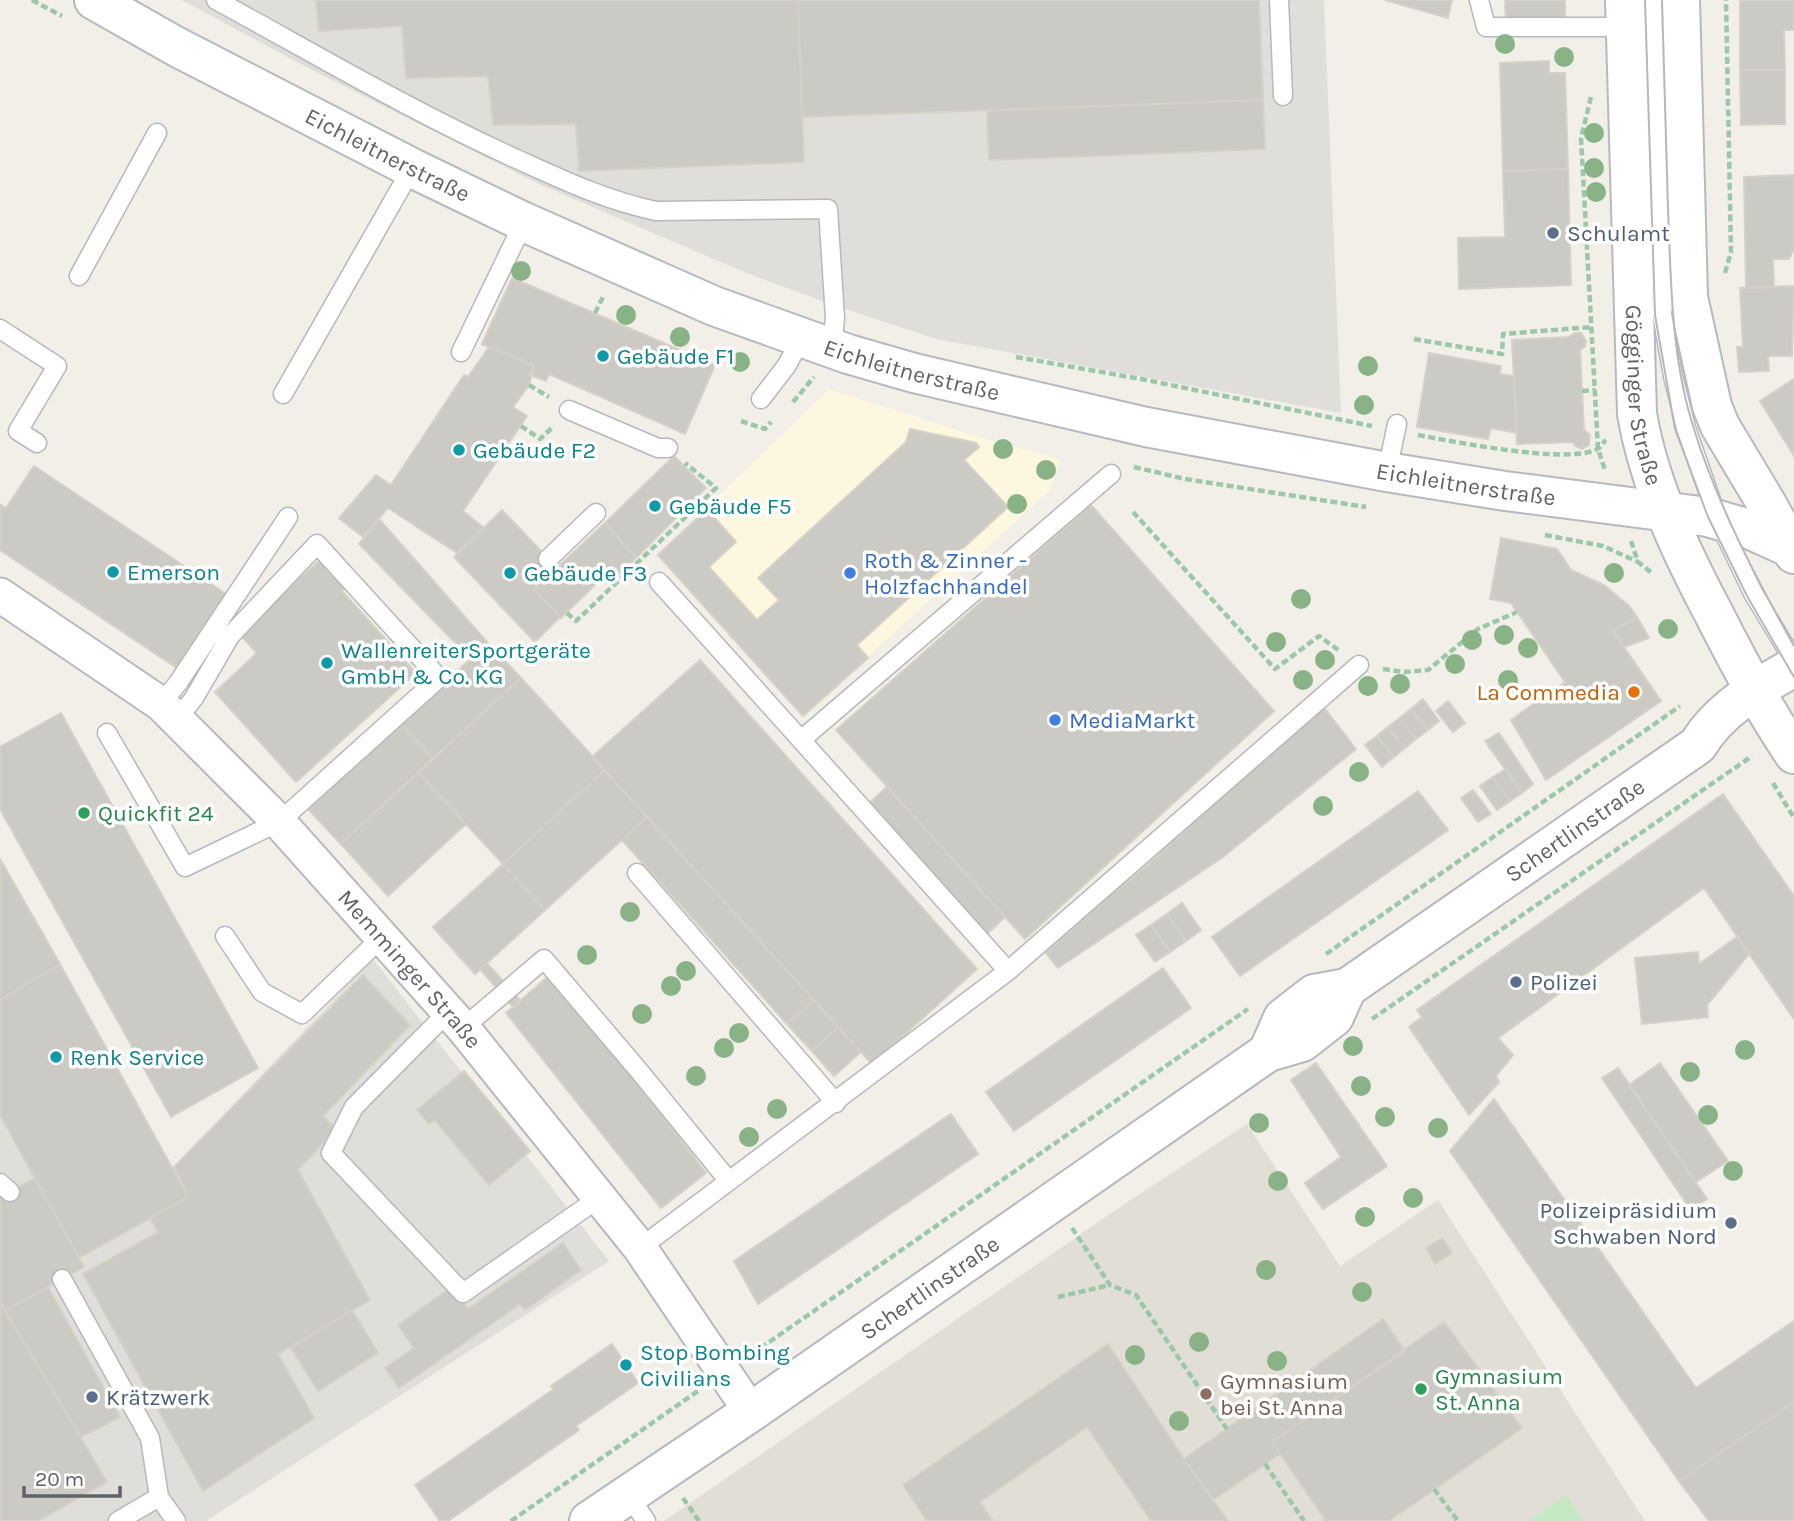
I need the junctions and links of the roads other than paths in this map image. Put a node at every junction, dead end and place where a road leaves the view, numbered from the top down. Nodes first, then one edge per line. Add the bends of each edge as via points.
1 (94, 0) edge
2 (216, 0) edge
3 (1279, 0) edge
4 (1479, 0) edge
5 (1653, 0) edge
6 (1680, 0) edge
7 (1625, 14) edge
8 (1283, 96) dead end
9 (157, 133) dead end
10 (412, 169) junction
11 (524, 222) junction
12 (79, 276) dead end
13 (0, 329) edge
14 (817, 343) junction
15 (461, 352) dead end
16 (283, 394) dead end
17 (761, 399) dead end
18 (569, 410) road end
19 (1396, 427) road end
20 (37, 443) dead end
21 (667, 448) road end
22 (1387, 472) junction
23 (1111, 474) dead end
24 (1666, 512) junction
25 (596, 513) dead end
26 (288, 517) dead end
27 (1718, 520) junction
28 (1792, 551) edge
29 (548, 559) dead end
30 (659, 582) dead end
31 (0, 595) edge
32 (1794, 662) edge
33 (1359, 665) road end
34 (1794, 667) edge
35 (1754, 691) junction
36 (170, 711) junction
37 (107, 733) dead end
38 (801, 740) junction
39 (1782, 766) edge
40 (279, 822) junction
41 (637, 873) dead end
42 (225, 936) dead end
43 (381, 937) junction
44 (1008, 971) junction
45 (456, 1020) junction
46 (835, 1103) junction
47 (728, 1180) junction
48 (599, 1198) junction
49 (640, 1248) junction
50 (62, 1279) dead end
51 (751, 1412) junction
52 (159, 1497) junction
53 (637, 1508) edge
54 (118, 1521) edge
55 (176, 1521) edge
56 (589, 1521) edge

1 - 10 main road, Eichleitnerstraße
2 - 14 lane via 452,129 631,206 656,211 828,209 835,318
3 - 8 lane
4 - 7 lane via 1486,27
5 - 27 lane via 1662,314 1686,428
6 - 28 main road via 1688,297 1720,426
7 - 24 main road, Gögginger Straße via 1637,414
9 - 12 lane
10 - 11 main road, Eichleitnerstraße
10 - 16 lane
11 - 14 main road, Eichleitnerstraße via 714,306
11 - 15 lane
13 - 20 lane via 57,366 18,430
14 - 17 lane via 787,365
14 - 22 main road, Eichleitnerstraße via 914,373 1146,426
18 - 21 lane
19 - 22 lane
22 - 24 main road, Eichleitnerstraße
23 - 38 lane
24 - 27 main road, Eichleitnerstraße
24 - 35 main road, Gögginger Straße
25 - 29 lane
26 - 36 lane via 178,683
27 - 28 main road, Eichleitnerstraße via 1749,529
27 - 32 lane via 1753,593
30 - 38 lane
31 - 36 street, Memminger Straße
33 - 44 lane
34 - 35 main road, Schertlinstraße
35 - 39 main road, Gögginger Straße
35 - 51 main road, Schertlinstraße via 1727,710 1698,746 1347,988 1314,994 1283,1018 1268,1052
36 - 40 street, Memminger Straße
36 - 40 lane via 194,698 230,636 317,544 439,678
37 - 40 lane via 185,867
38 - 44 lane
40 - 43 street, Memminger Straße
41 - 46 lane
42 - 43 lane via 262,992 302,1014
43 - 45 street, Memminger Straße
44 - 46 lane
45 - 47 lane via 544,959
45 - 48 street, Memminger Straße
45 - 48 lane via 354,1107 331,1153 463,1293
46 - 47 lane
47 - 49 lane
48 - 49 street, Memminger Straße
49 - 51 street, Memminger Straße
50 - 52 lane via 150,1438
51 - 53 main road, Schertlinstraße
52 - 54 lane
52 - 55 lane
53 - 56 main road, Schertlinstraße

